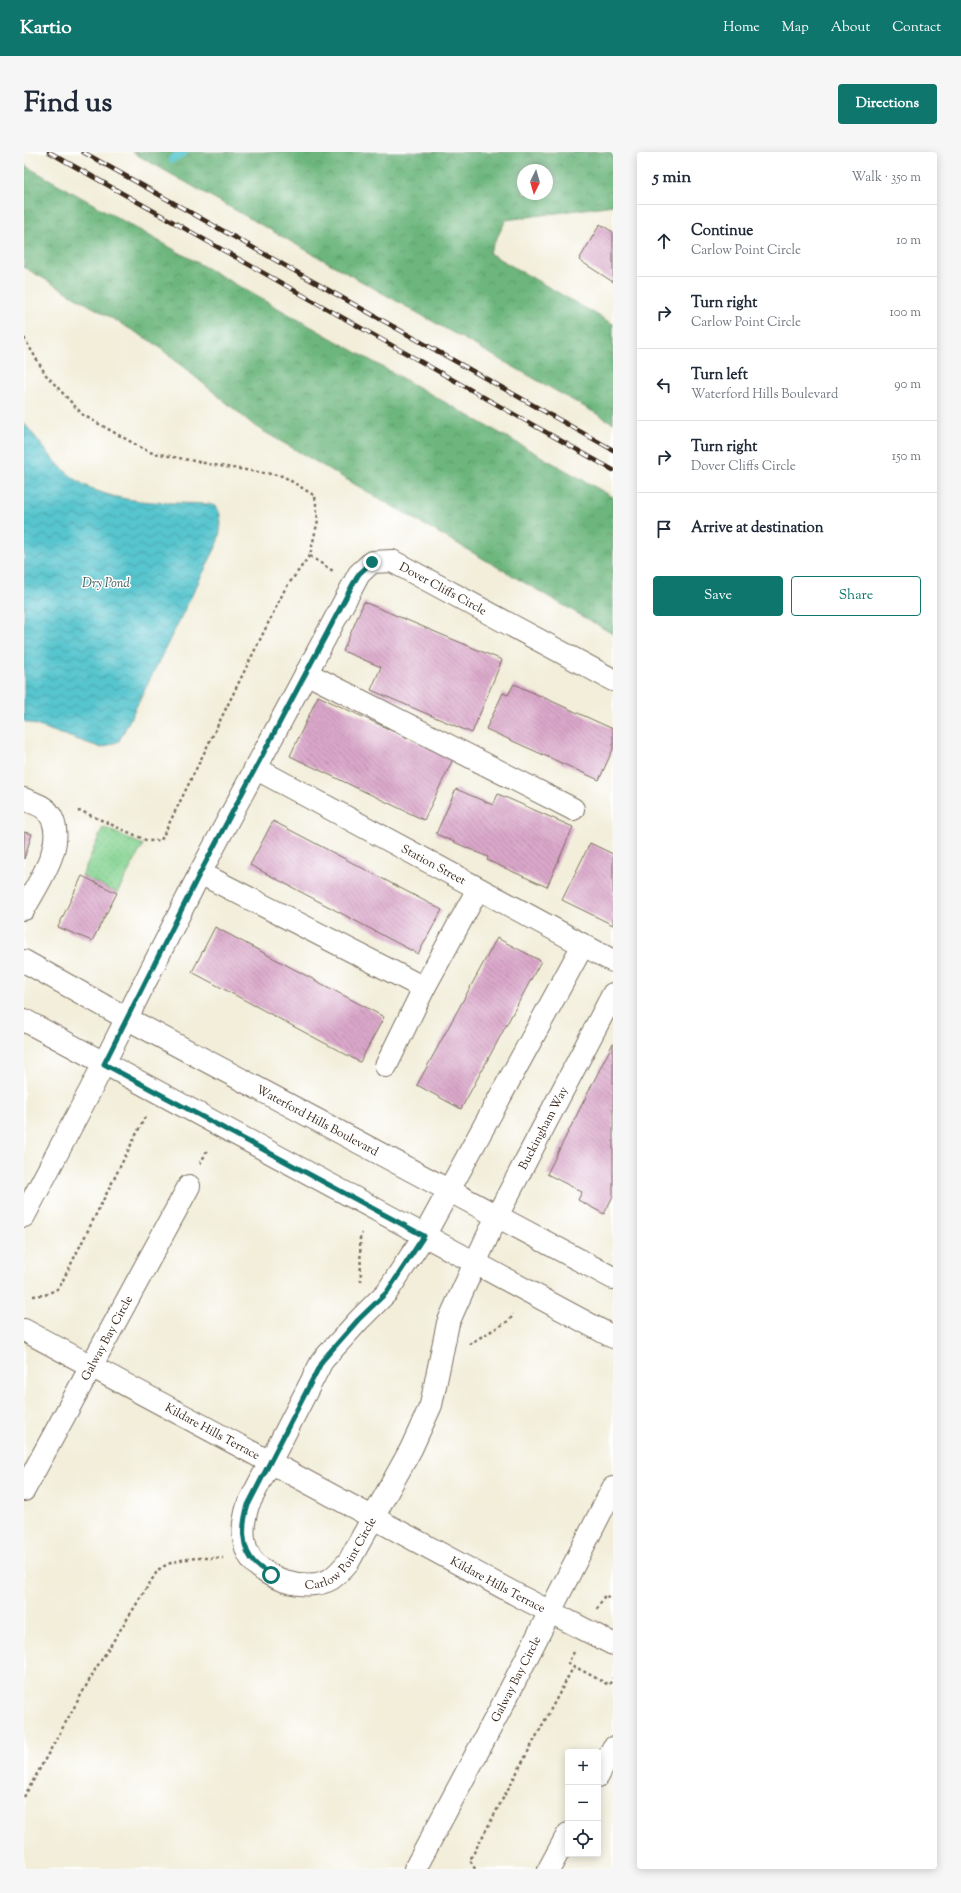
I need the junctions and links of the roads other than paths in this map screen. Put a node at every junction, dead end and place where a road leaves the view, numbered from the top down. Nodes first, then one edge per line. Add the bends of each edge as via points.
1 (306, 673) junction
2 (613, 680) edge
3 (255, 768) junction
4 (24, 799) edge
5 (573, 809) dead end
6 (200, 873) junction
7 (478, 889) junction
8 (24, 909) edge
9 (582, 945) junction
10 (24, 961) edge
11 (613, 961) edge
12 (424, 988) junction
13 (613, 994) edge
14 (126, 1018) junction
15 (24, 1020) edge
16 (104, 1064) junction
17 (386, 1066) dead end
18 (189, 1186) dead end
19 (449, 1191) junction
20 (24, 1216) edge
21 (497, 1216) junction
22 (424, 1236) junction
23 (475, 1263) junction
24 (613, 1278) edge
25 (24, 1330) edge
26 (613, 1337) edge
27 (92, 1367) junction
28 (271, 1461) junction
29 (613, 1488) edge
30 (24, 1490) edge
31 (372, 1516) junction
32 (550, 1611) junction
33 (613, 1644) edge
34 (613, 1748) edge
35 (601, 1770) edge
36 (565, 1840) edge
37 (415, 1869) edge
38 (549, 1869) edge

1 - 2 street, Dover Cliffs Circle via 359,574 372,562 392,561
1 - 3 street, Dover Cliffs Circle
1 - 5 street
3 - 6 street, Dover Cliffs Circle
3 - 7 street, Station Street
4 - 8 street via 48,811 55,824 56,841 50,861
6 - 12 street
6 - 14 street, Dover Cliffs Circle
7 - 9 street, Station Street
7 - 12 street
9 - 11 street, Station Street
9 - 19 street
10 - 14 street, Waterford Hills Boulevard
12 - 17 street
13 - 21 street, Buckingham Way
14 - 16 street, Dover Cliffs Circle
14 - 19 street, Waterford Hills Boulevard
15 - 16 street
16 - 20 street
16 - 22 street
18 - 27 street, Galway Bay Circle
19 - 21 street, Waterford Hills Boulevard
19 - 22 street, Carlow Point Circle
21 - 23 street, Buckingham Way
21 - 24 street, Waterford Hills Boulevard
22 - 23 street
22 - 28 street, Carlow Point Circle via 387,1292 322,1361
23 - 26 street
23 - 31 street, Carlow Point Circle via 448,1323 431,1405 411,1449
25 - 27 street, Kildare Hills Terrace
27 - 28 street, Kildare Hills Terrace
27 - 30 street, Galway Bay Circle
28 - 31 street, Kildare Hills Terrace
28 - 31 street, Carlow Point Circle via 248,1505 243,1521 244,1538 249,1553 255,1564 271,1575 304,1585 330,1579 348,1562
29 - 32 street, Galway Bay Circle
31 - 32 street, Kildare Hills Terrace
32 - 33 street, Kildare Hills Terrace
32 - 37 street, Galway Bay Circle
34 - 35 street
36 - 38 street

